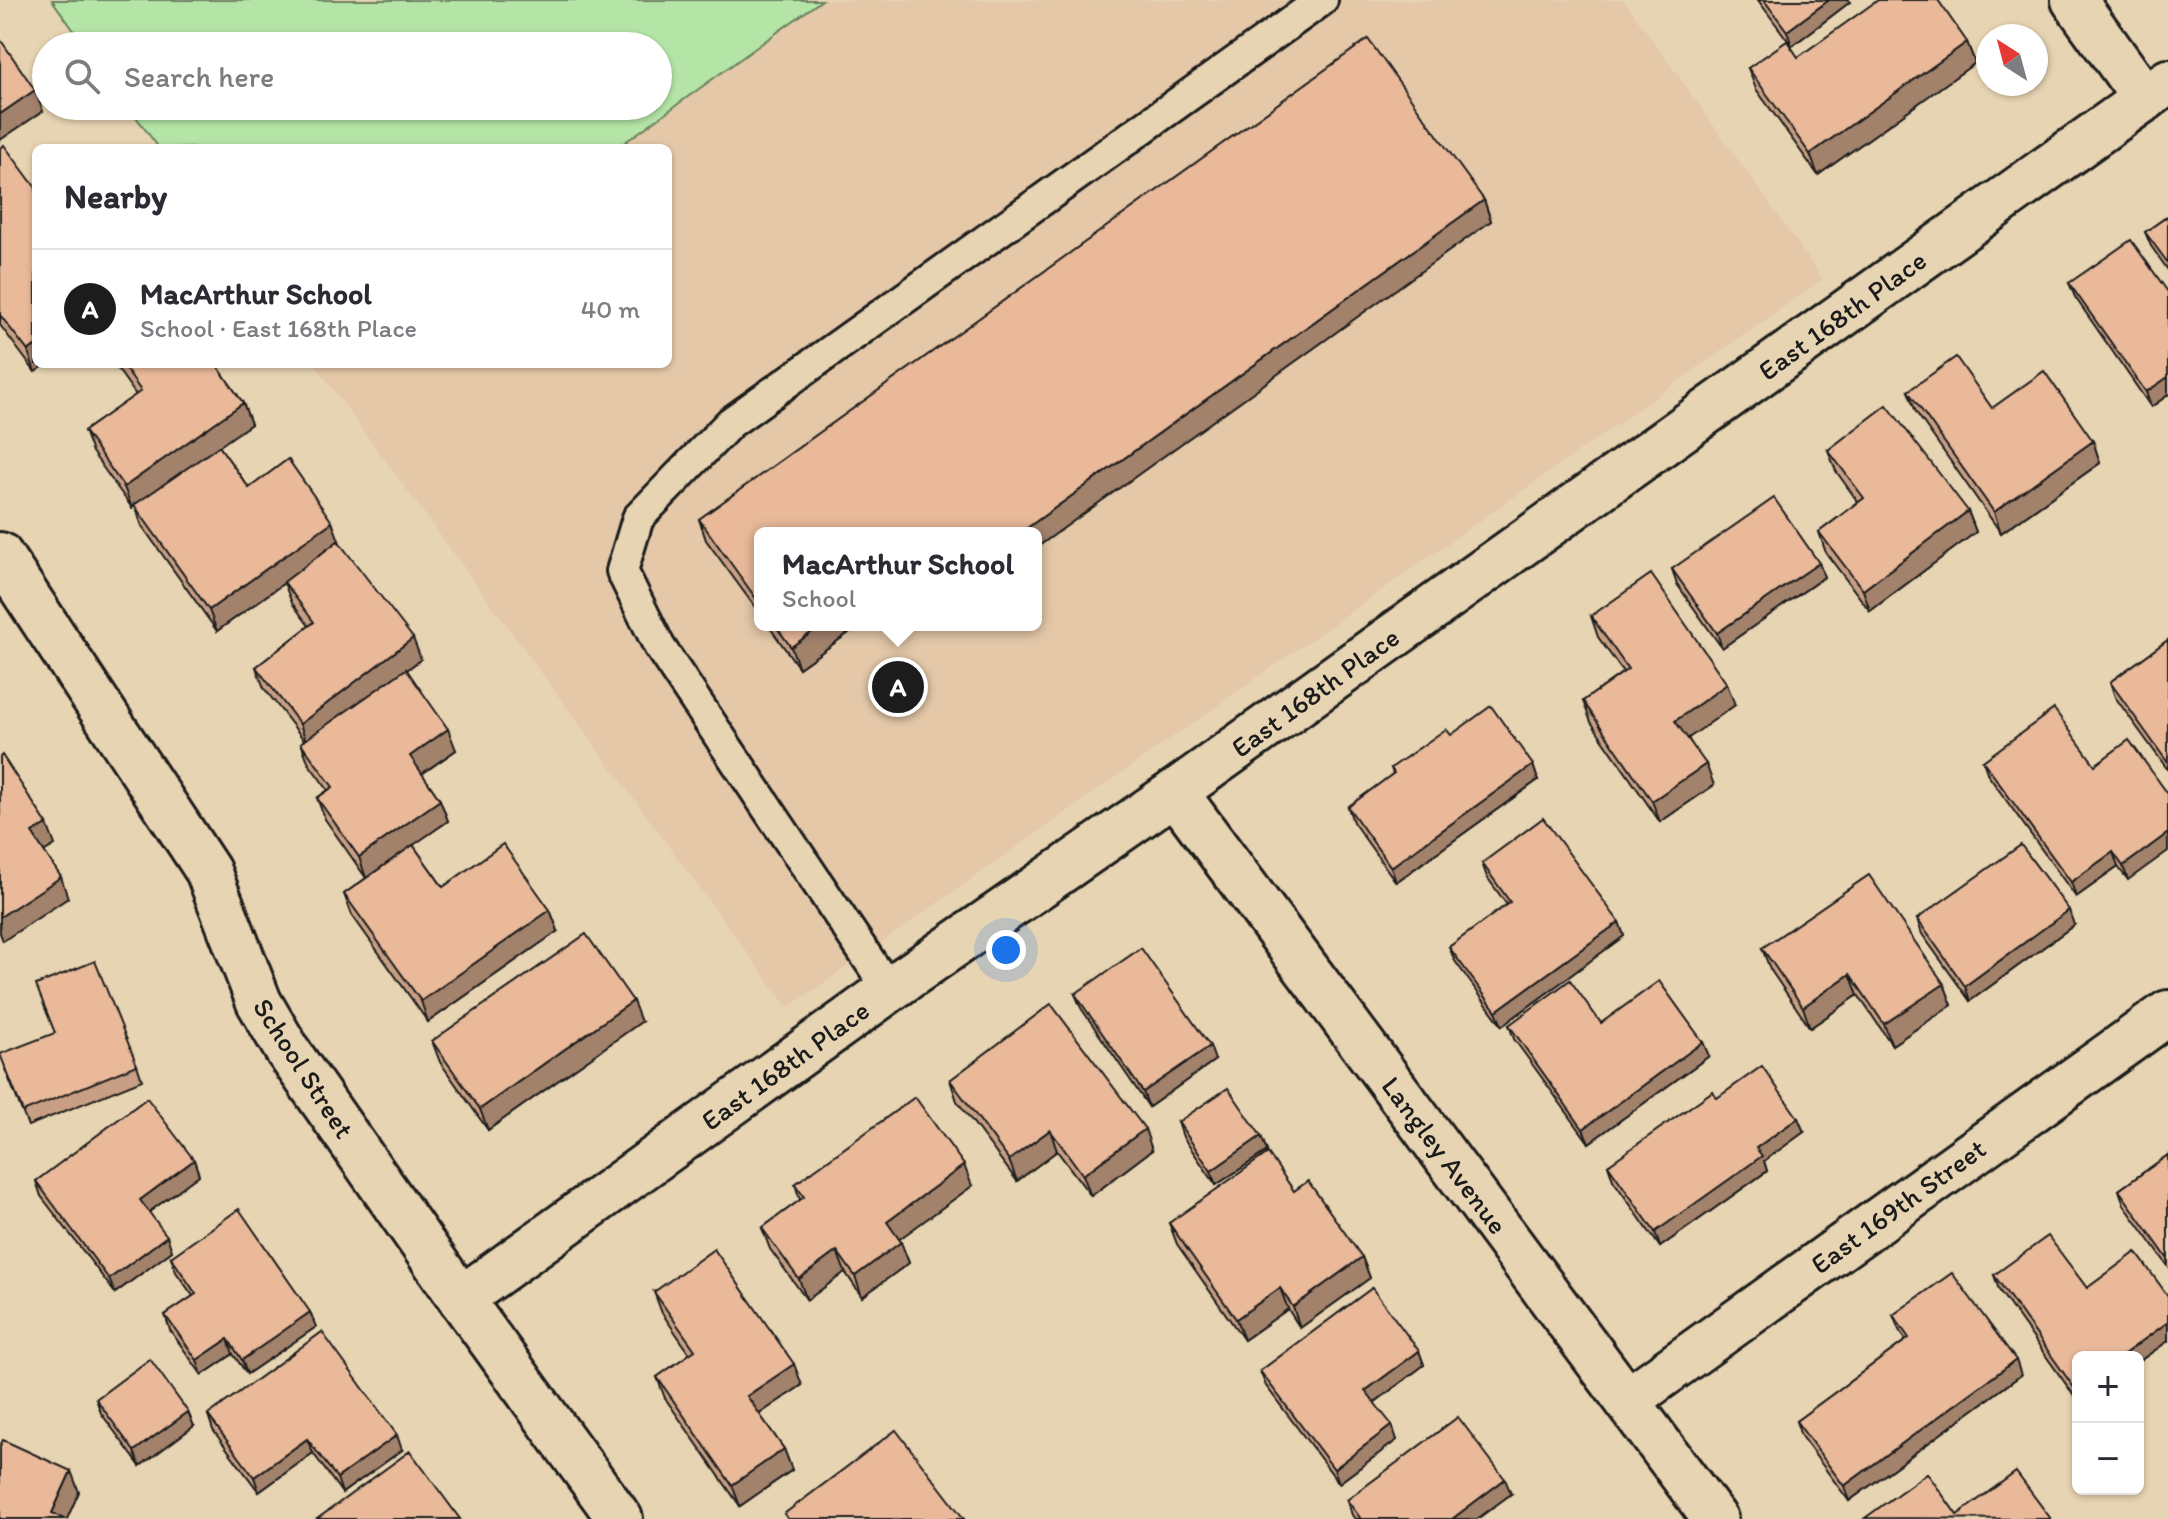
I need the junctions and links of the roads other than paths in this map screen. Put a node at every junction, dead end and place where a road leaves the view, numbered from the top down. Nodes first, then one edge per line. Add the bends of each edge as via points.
1 (1322, 0) edge
2 (2074, 0) edge
3 (2156, 91) edge
4 (0, 555) edge
5 (1175, 792) junction
6 (889, 990) junction
7 (2168, 1013) edge
8 (461, 1299) junction
9 (1628, 1400) junction
10 (620, 1519) edge
11 (1715, 1519) edge

1 - 6 lane via 730,423 638,518 622,571 659,646
2 - 3 street
3 - 5 street, East 168th Place
4 - 8 street, School Street via 208,871 259,1002 287,1050
5 - 6 street, East 168th Place
5 - 9 street, Langley Avenue
6 - 8 street, East 168th Place
7 - 9 street, East 169th Street
8 - 10 street, School Street
9 - 11 street, Langley Avenue

